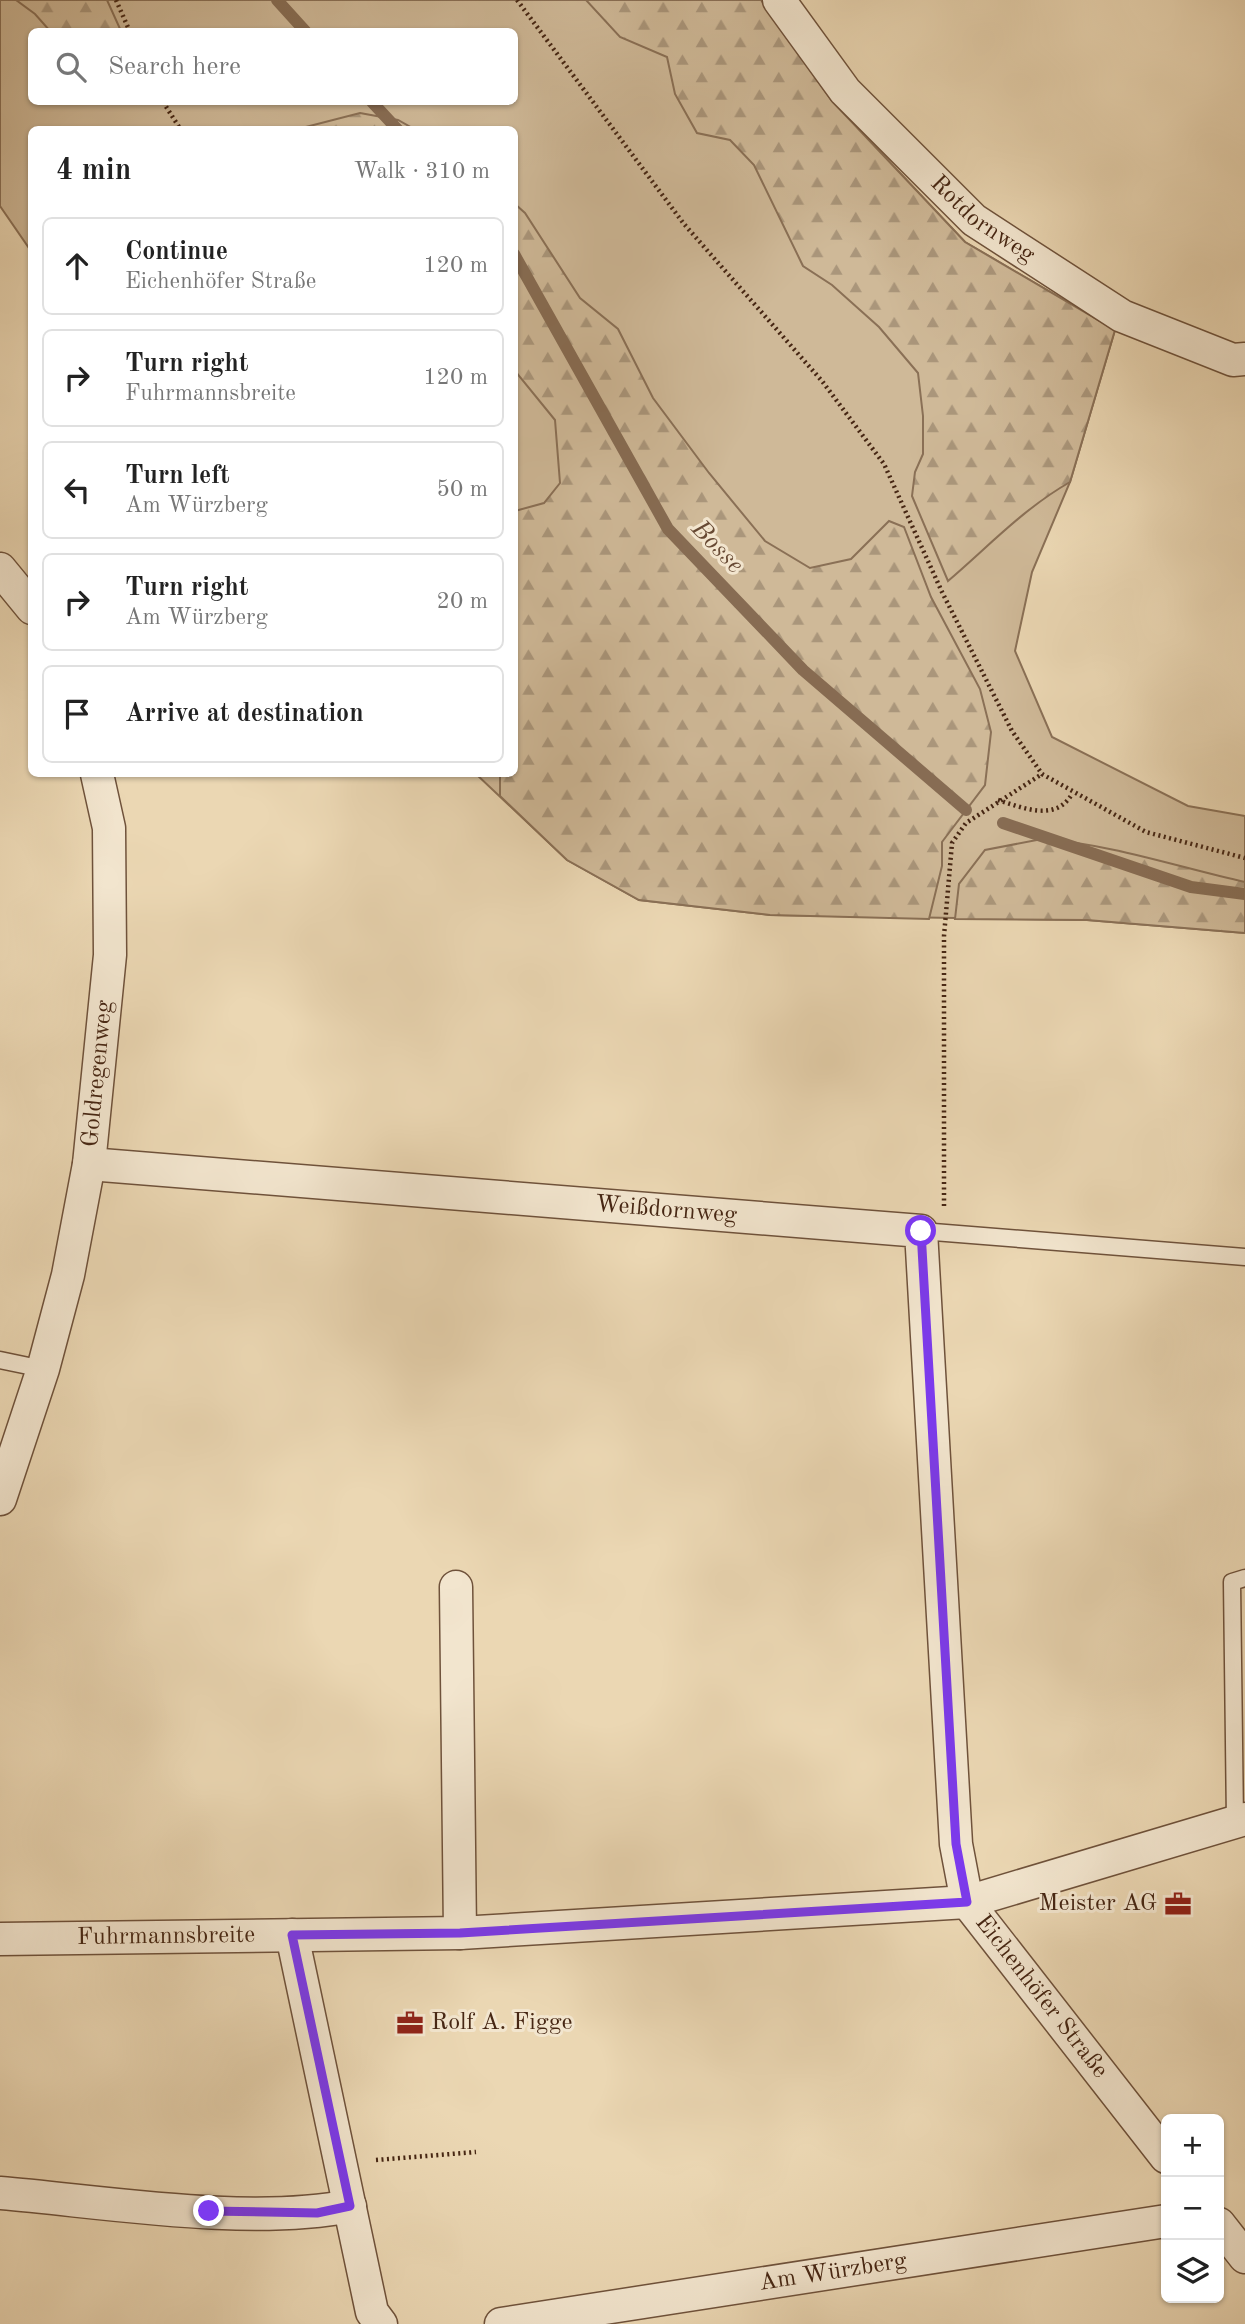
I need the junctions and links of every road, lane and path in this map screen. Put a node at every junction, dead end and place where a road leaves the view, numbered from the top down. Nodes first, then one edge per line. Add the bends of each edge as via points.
1 (116, 0) edge
2 (517, 0) edge
3 (779, 0) edge
4 (128, 28) edge
5 (165, 105) edge
6 (178, 126) edge
7 (1245, 359) edge
8 (0, 569) edge
9 (28, 603) edge
10 (1042, 774) junction
11 (98, 777) edge
12 (1072, 794) junction
13 (998, 800) junction
14 (1245, 858) edge
15 (89, 1164) junction
16 (921, 1231) junction
17 (1245, 1257) edge
18 (0, 1360) edge
19 (43, 1369) junction
20 (0, 1499) edge
21 (1245, 1578) edge
22 (456, 1587) dead end
23 (1240, 1820) edge
24 (967, 1902) junction
25 (460, 1933) junction
26 (292, 1935) junction
27 (0, 1939) edge
28 (476, 2151) dead end
29 (1161, 2151) edge
30 (340, 2163) junction
31 (0, 2193) edge
32 (350, 2206) junction
33 (1161, 2222) edge
34 (1224, 2230) edge
35 (1245, 2257) edge
36 (381, 2324) edge
37 (500, 2324) edge

1 - 4 path
2 - 10 path via 684,224 822,381 884,464 942,592 1013,731
3 - 7 street, Rotdornweg via 845,91 974,220 1122,316 1233,360
5 - 6 path
8 - 9 street
10 - 12 path
10 - 13 path
11 - 15 street, Goldregenweg via 109,828 110,955
12 - 13 path via 1067,803 1039,813
12 - 14 path via 1146,832
13 - 16 path via 966,823 952,843 944,936 944,1212
15 - 16 street, Weißdornweg
15 - 19 street, Goldregenweg via 68,1275
16 - 17 lane, Weißdornweg
16 - 24 street, Eichenhöfer Straße via 956,1844
18 - 19 lane
19 - 20 street, Goldregenweg
21 - 23 lane, Fuhrmannsbreite via 1232,1582
22 - 25 street
23 - 24 street, Fuhrmannsbreite
24 - 25 street, Fuhrmannsbreite
24 - 29 street, Eichenhöfer Straße
25 - 26 street, Fuhrmannsbreite
26 - 27 street, Fuhrmannsbreite
26 - 30 street
28 - 30 path
30 - 32 street
31 - 32 street via 209,2211 317,2213
32 - 36 street via 372,2312
33 - 37 street, Am Würzberg
34 - 35 street

